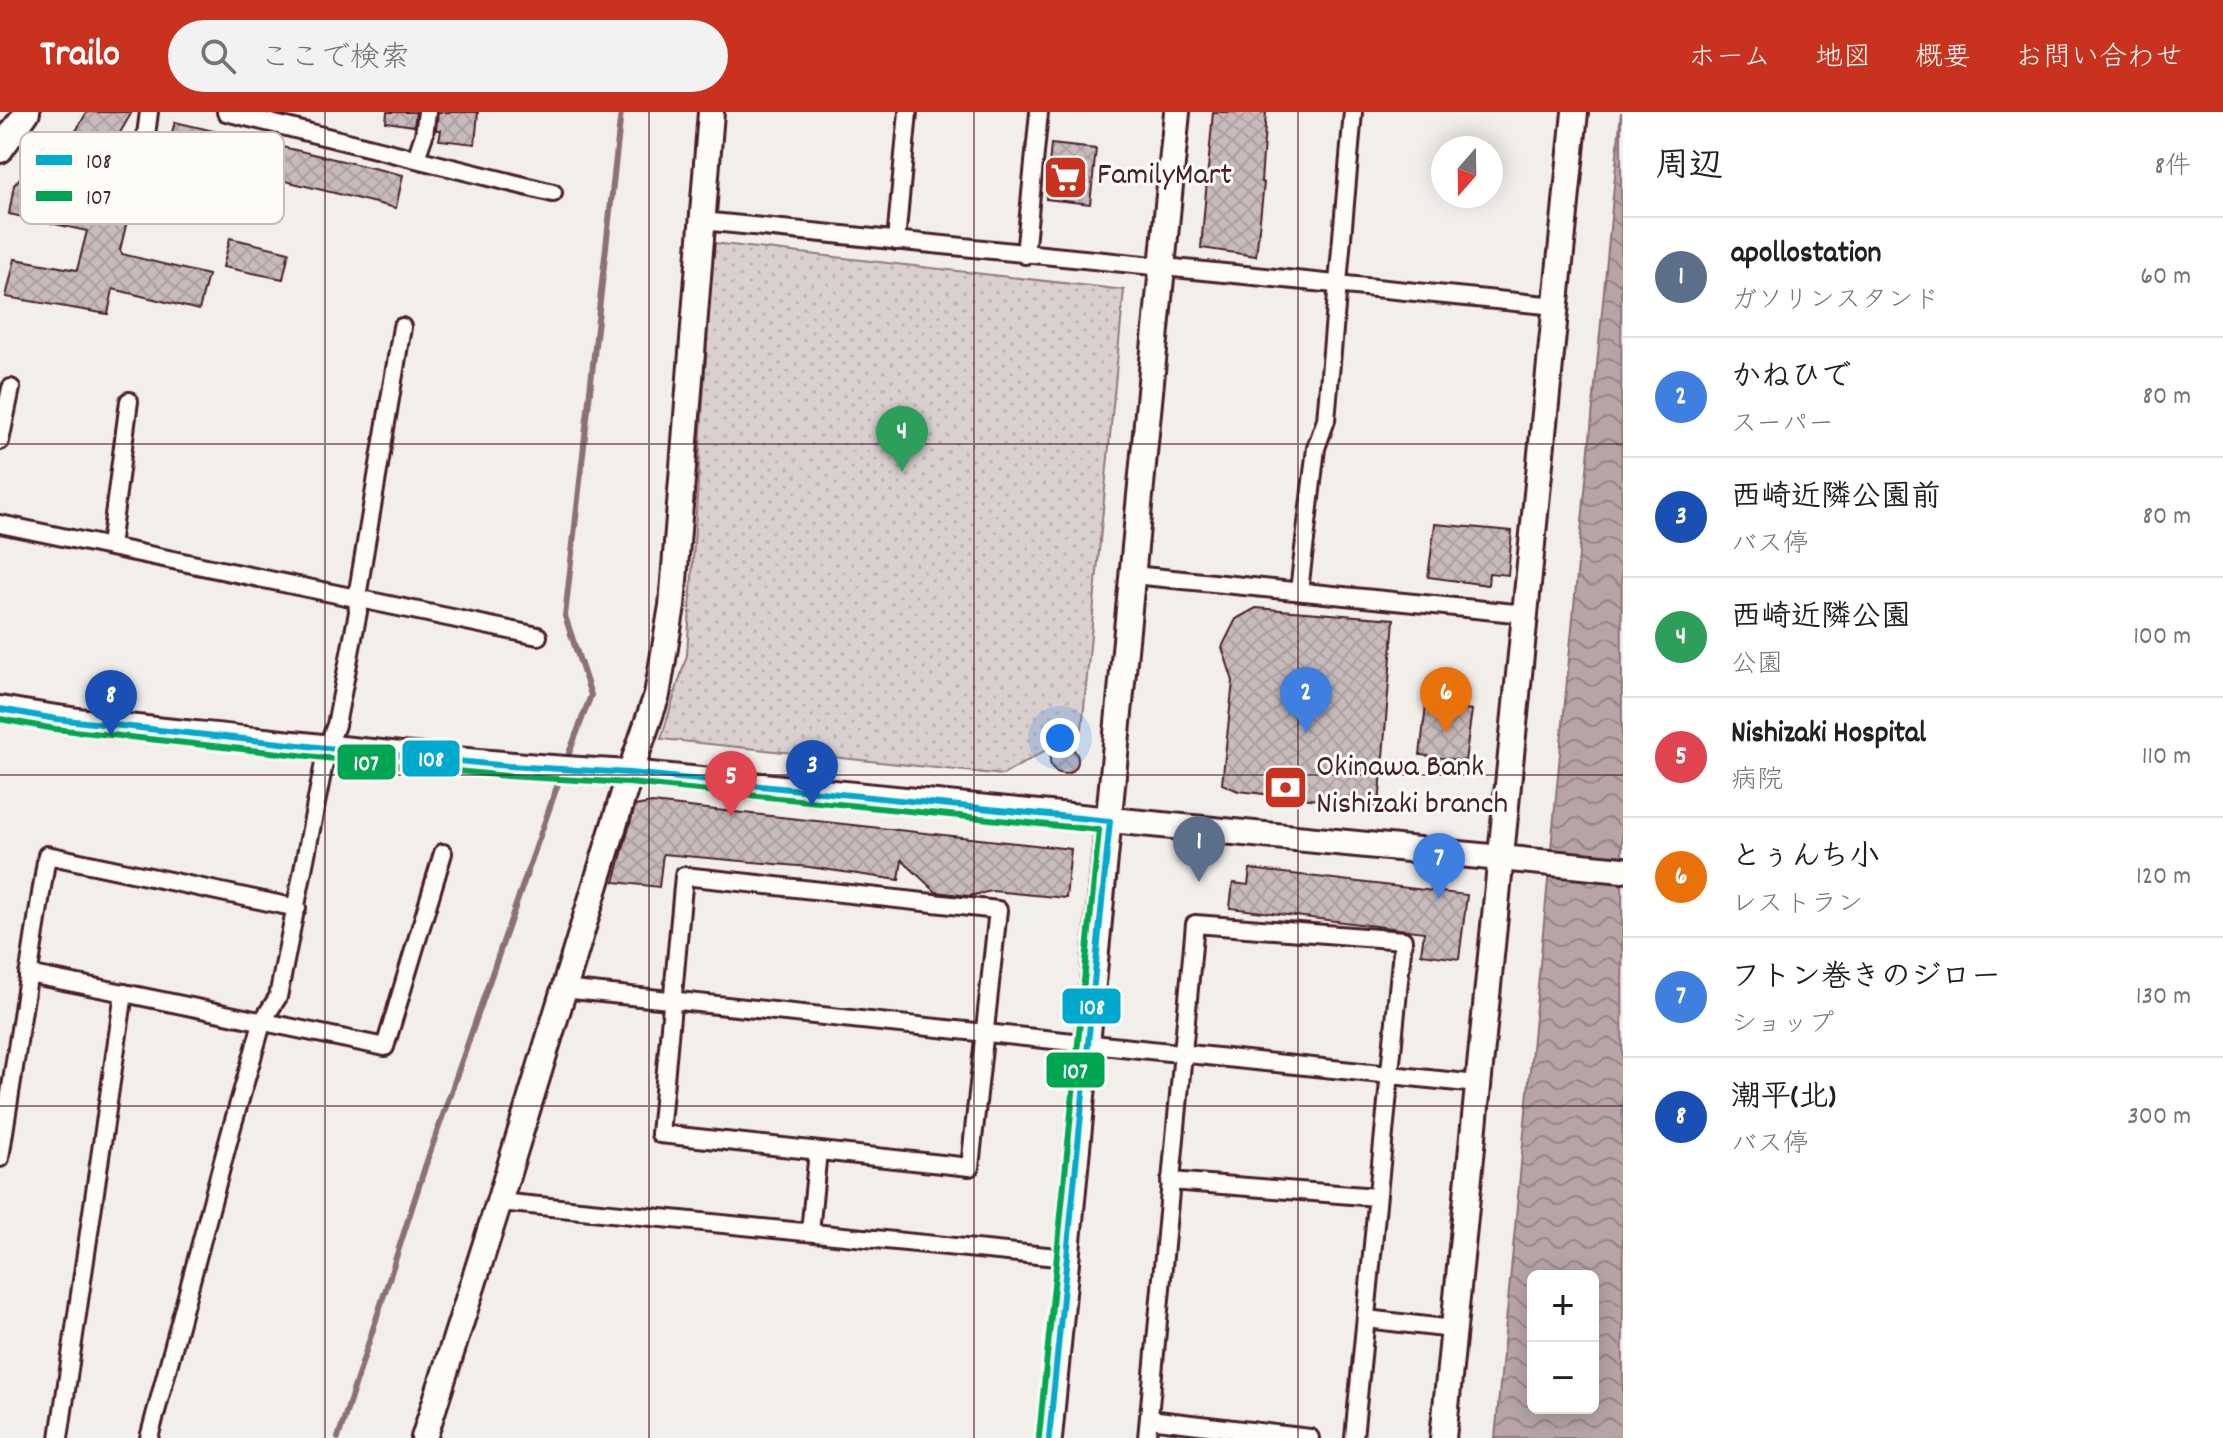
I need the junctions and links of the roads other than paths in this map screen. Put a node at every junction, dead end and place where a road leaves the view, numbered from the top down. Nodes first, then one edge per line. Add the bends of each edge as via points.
1 (27, 112) edge
2 (149, 112) edge
3 (226, 112) edge
4 (427, 112) edge
5 (711, 112) edge
6 (908, 112) edge
7 (1039, 112) edge
8 (1177, 112) edge
9 (1353, 112) edge
10 (1575, 112) edge
11 (146, 132) edge
12 (0, 150) edge
13 (416, 158) junction
14 (553, 193) dead end
15 (702, 221) junction
16 (896, 241) junction
17 (1025, 255) junction
18 (1162, 268) junction
19 (1337, 284) junction
20 (1556, 306) junction
21 (402, 327) dead end
22 (11, 388) dead end
23 (129, 401) dead end
24 (0, 441) edge
25 (0, 524) edge
26 (110, 546) junction
27 (1133, 575) junction
28 (1299, 591) junction
29 (357, 597) junction
30 (1525, 614) junction
31 (538, 636) dead end
32 (0, 709) edge
33 (327, 748) junction
34 (630, 773) junction
35 (1110, 821) junction
36 (443, 853) dead end
37 (1500, 858) junction
38 (1623, 870) edge
39 (297, 908) junction
40 (28, 974) junction
41 (563, 989) junction
42 (124, 993) junction
43 (674, 1001) junction
44 (263, 1020) junction
45 (984, 1033) junction
46 (1088, 1043) junction
47 (1182, 1053) junction
48 (1389, 1075) junction
49 (1477, 1084) junction
50 (818, 1151) junction
51 (0, 1158) edge
52 (1170, 1181) junction
53 (1377, 1197) junction
54 (499, 1202) junction
55 (810, 1232) junction
56 (1067, 1258) junction
57 (1366, 1319) junction
58 (1453, 1329) junction
59 (1149, 1419) junction
60 (59, 1438) edge
61 (149, 1438) edge
62 (424, 1438) edge
63 (1049, 1438) edge
64 (1147, 1438) edge
65 (1310, 1438) edge
66 (1354, 1438) edge
67 (1443, 1438) edge

1 - 12 street
2 - 11 street
3 - 13 street
4 - 13 street
5 - 15 street
6 - 16 street
7 - 17 street
8 - 18 street
9 - 19 street
10 - 20 street
13 - 14 street
15 - 16 street
15 - 34 street via 672,606 657,695
16 - 17 street
17 - 18 street
18 - 19 street
18 - 27 street
19 - 20 street
19 - 28 street via 1326,420 1316,448
20 - 30 street
21 - 29 street
22 - 24 street
23 - 26 street
25 - 26 street
26 - 29 street
27 - 28 street
27 - 35 street
28 - 30 street
29 - 31 street
29 - 33 street via 336,725
30 - 37 street
32 - 33 street
33 - 34 street
33 - 39 street
34 - 35 street
34 - 41 street
35 - 37 street
35 - 46 street
36 - 44 street via 385,1047
37 - 38 street
37 - 49 street
39 - 40 street via 47,855
39 - 44 street via 278,997
40 - 42 street
40 - 51 street
41 - 43 street
41 - 54 street
42 - 44 street
42 - 60 street
43 - 45 street
43 - 45 street via 684,876 998,910
43 - 50 street via 660,1134
44 - 61 street
45 - 46 street
45 - 50 street via 970,1167
46 - 47 street
46 - 56 street
47 - 48 street
47 - 48 street via 1195,924 1403,940
47 - 52 street
48 - 49 street
48 - 53 street
49 - 58 street
50 - 55 street
52 - 53 street
52 - 59 street
53 - 57 street
54 - 55 street
54 - 62 street
55 - 56 street
56 - 63 street
57 - 58 street
57 - 66 street
58 - 67 street
59 - 64 street
59 - 65 street

